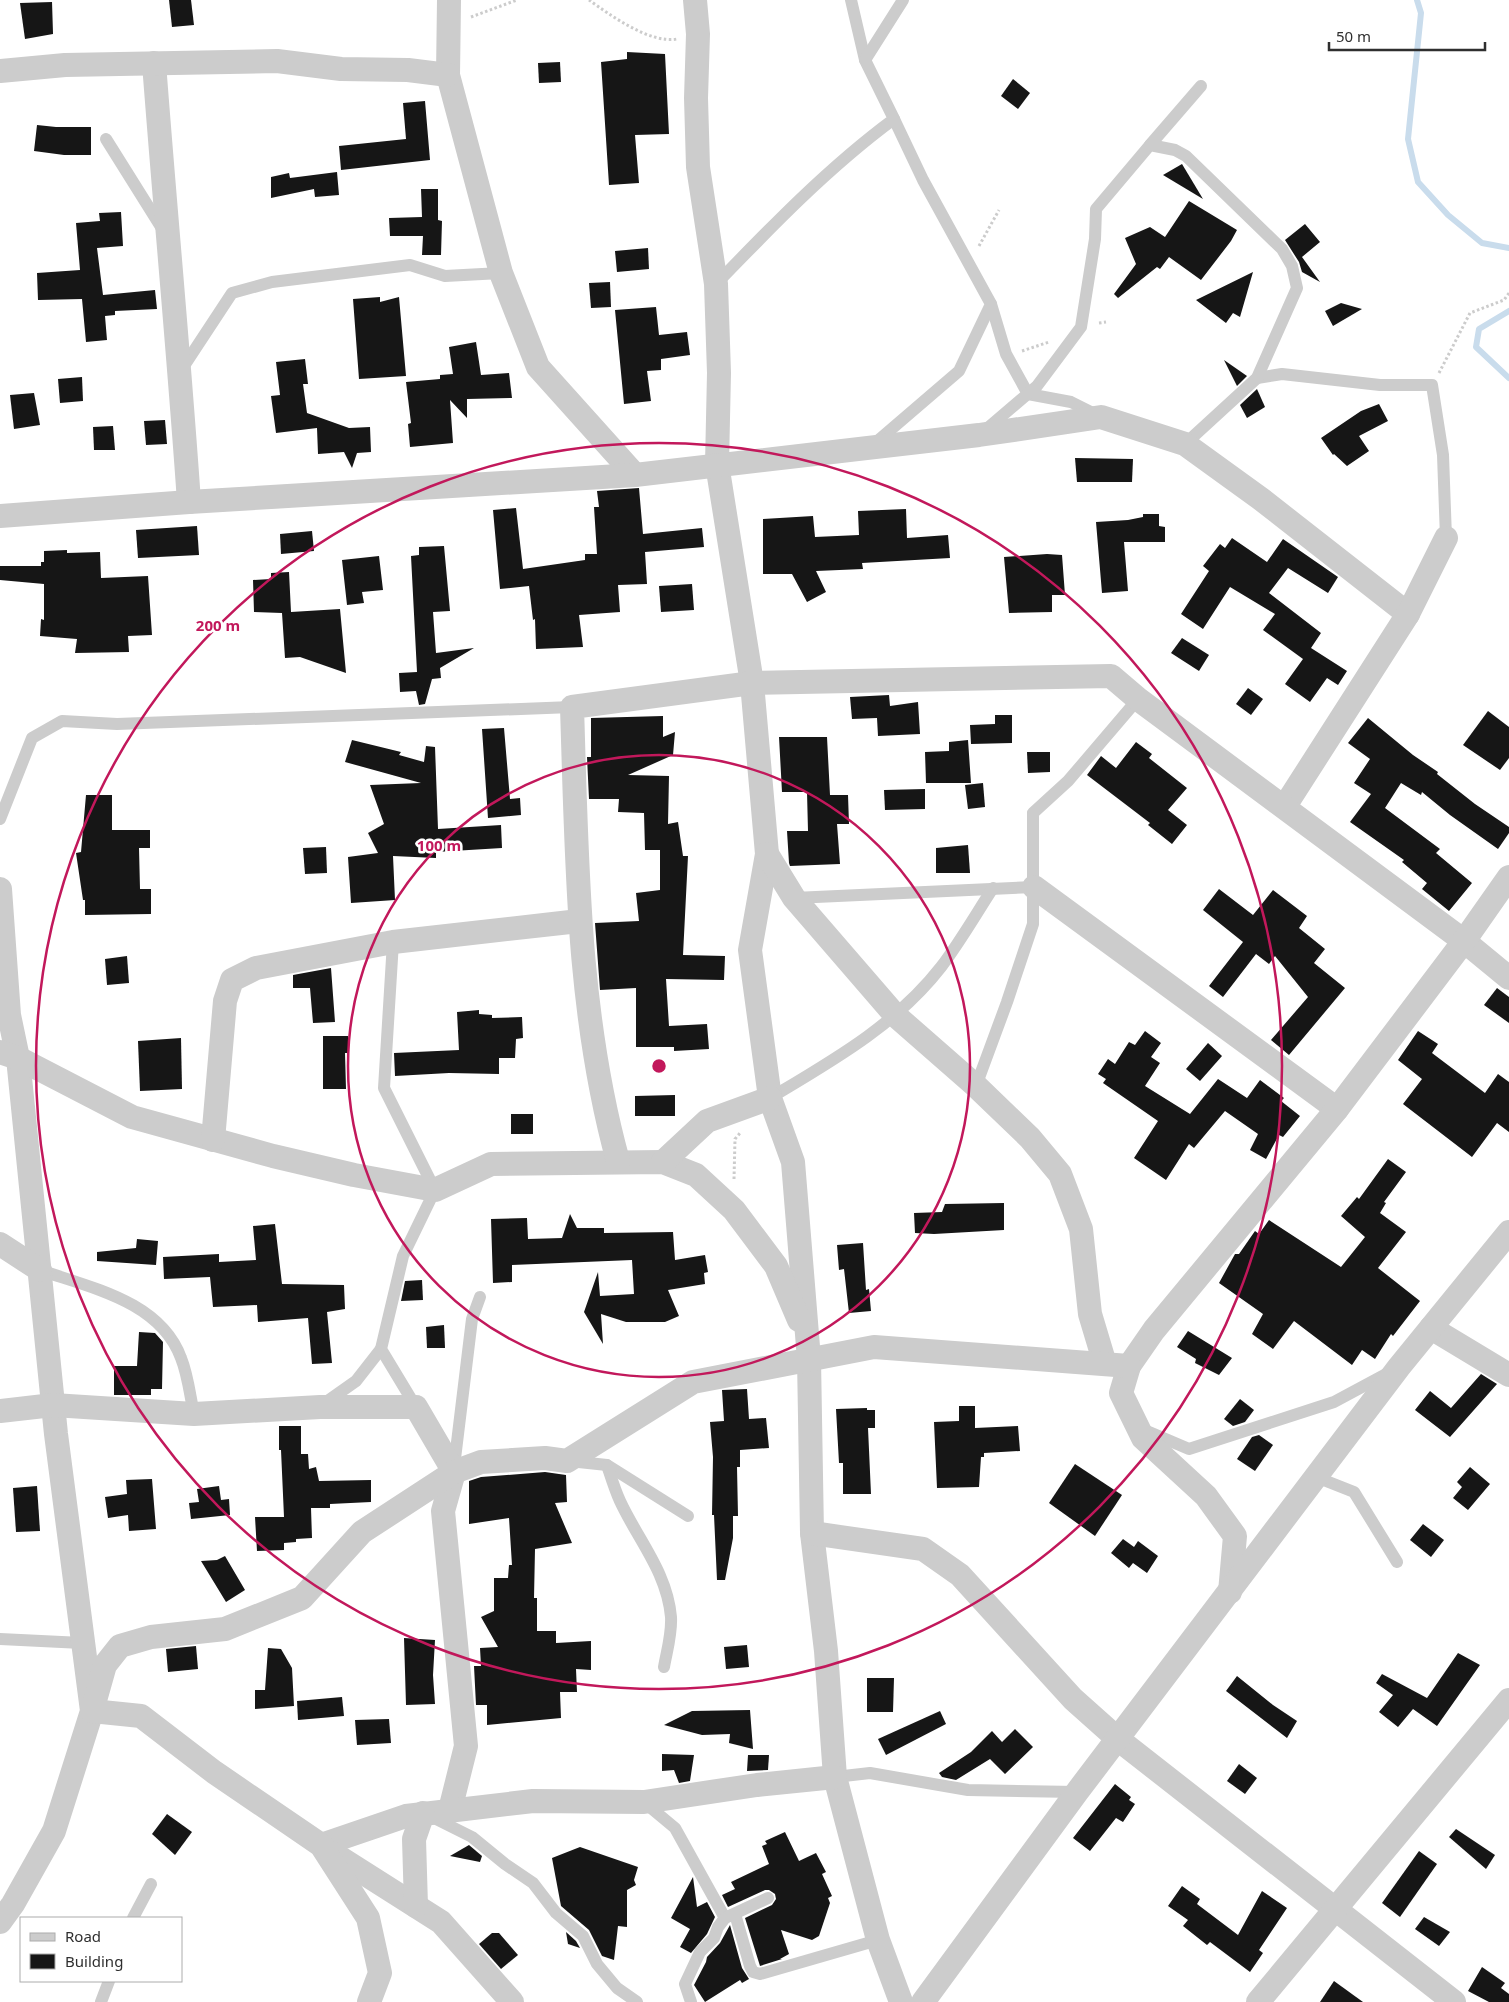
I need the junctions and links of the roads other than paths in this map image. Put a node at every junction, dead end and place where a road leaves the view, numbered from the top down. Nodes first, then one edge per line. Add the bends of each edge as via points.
1 (449, 0) edge
2 (695, 0) edge
3 (851, 0) edge
4 (903, 0) edge
5 (865, 60) junction
6 (154, 63) junction
7 (0, 71) edge
8 (448, 75) junction
9 (1201, 86) dead end
10 (894, 119) junction
11 (106, 139) dead end
12 (1150, 146) junction
13 (167, 237) junction
14 (501, 273) junction
15 (716, 284) junction
16 (991, 304) junction
17 (180, 371) junction
18 (1257, 378) junction
19 (1028, 394) junction
20 (1101, 418) junction
21 (979, 435) junction
22 (1185, 444) junction
23 (872, 446) junction
24 (716, 464) junction
25 (635, 475) junction
26 (189, 502) junction
27 (0, 516) edge
28 (1446, 538) joint
29 (1408, 614) junction
30 (752, 683) junction
31 (1138, 699) junction
32 (572, 707) junction
33 (1285, 806) junction
34 (0, 819) edge
35 (767, 854) junction
36 (1509, 877) edge
37 (1034, 887) junction
38 (993, 888) junction
39 (0, 889) edge
40 (794, 898) junction
41 (579, 921) junction
42 (1464, 940) junction
43 (394, 942) junction
44 (1509, 978) edge
45 (5, 1010) edge
46 (896, 1016) junction
47 (9, 1055) edge
48 (976, 1086) junction
49 (770, 1098) junction
50 (1337, 1109) junction
51 (213, 1140) junction
52 (618, 1161) junction
53 (663, 1162) junction
54 (435, 1190) junction
55 (1509, 1232) edge
56 (0, 1244) edge
57 (40, 1270) junction
58 (480, 1297) dead end
59 (1430, 1328) junction
60 (381, 1349) junction
61 (808, 1349) junction
62 (1105, 1364) junction
63 (1129, 1366) junction
64 (1399, 1367) junction
65 (1506, 1368) edge
66 (53, 1405) junction
67 (320, 1406) junction
68 (416, 1407) junction
69 (0, 1411) edge
70 (194, 1414) junction
71 (1137, 1426) junction
72 (567, 1461) junction
73 (607, 1465) junction
74 (454, 1472) junction
75 (1316, 1477) junction
76 (688, 1516) dead end
77 (812, 1533) junction
78 (1398, 1562) dead end
79 (1230, 1592) junction
80 (0, 1639) edge
81 (82, 1643) junction
82 (664, 1666) dead end
83 (1509, 1700) edge
84 (92, 1711) junction
85 (1119, 1740) junction
86 (835, 1776) junction
87 (1077, 1792) junction
88 (644, 1802) junction
89 (450, 1810) junction
90 (423, 1813) junction
91 (321, 1845) junction
92 (151, 1884) dead end
93 (768, 1898) dead end
94 (416, 1906) junction
95 (1334, 1908) junction
96 (730, 1916) junction
97 (134, 1917) edge
98 (0, 1922) edge
99 (878, 1940) junction
100 (109, 1982) edge
101 (101, 2002) edge
102 (369, 2002) edge
103 (512, 2002) edge
104 (637, 2002) edge
105 (690, 2002) edge
106 (901, 2002) edge
107 (924, 2002) edge
108 (1258, 2002) edge
109 (1454, 2002) edge

1 - 8 street
2 - 15 street via 698,167
3 - 5 lane
4 - 5 lane
5 - 10 lane
6 - 7 street via 65,65
6 - 8 street via 277,61 341,69 408,70
6 - 13 street
8 - 14 street
9 - 12 lane
10 - 15 lane via 843,159
10 - 16 lane via 922,180
11 - 13 lane
12 - 18 lane via 1175,150 1186,156 1254,224 1270,235 1292,266 1297,288
12 - 19 lane via 1096,209 1096,239 1081,327
13 - 17 street
14 - 17 lane via 445,276 410,265 272,282 232,294
14 - 25 street via 538,366
15 - 24 street via 719,373
16 - 19 lane via 1006,354
16 - 23 lane via 959,371
17 - 26 street
18 - 22 lane
18 - 28 lane via 1282,374 1380,385 1432,385 1444,455
19 - 20 lane via 1071,402
19 - 21 lane
20 - 21 street
20 - 22 street
21 - 23 street
22 - 29 street
23 - 24 street
24 - 25 street
24 - 30 street
25 - 26 street
26 - 27 street
28 - 29 street
29 - 33 street
30 - 31 street via 1111,676
30 - 32 street
30 - 35 street
31 - 33 street
31 - 37 lane via 1068,781 1033,813
32 - 34 lane via 117,724 62,720 32,738
32 - 41 street
33 - 42 street
35 - 40 street
35 - 49 street via 750,950
36 - 42 street
37 - 38 lane
37 - 48 lane via 1032,924 1008,1002
37 - 50 street
38 - 40 lane
38 - 46 lane via 941,967
39 - 45 street
40 - 46 street
41 - 43 street
41 - 52 street via 606,1114
42 - 44 street
42 - 50 street
43 - 51 street via 256,968 232,980 225,1001
43 - 54 lane via 384,1088
45 - 47 street
46 - 48 street
46 - 49 lane via 842,1055
47 - 51 street via 132,1117
47 - 57 street
48 - 62 street via 1030,1138 1060,1174 1081,1229 1090,1314
49 - 53 street via 707,1121
49 - 61 street via 793,1162
50 - 63 street via 1154,1330
51 - 54 street via 354,1175
52 - 53 street
52 - 54 street via 491,1164
53 - 61 street via 696,1175 734,1210 776,1266
54 - 60 lane via 403,1256
55 - 59 street
56 - 57 street
57 - 66 street
57 - 70 lane via 124,1300 148,1314 171,1338 181,1358
58 - 74 lane via 472,1319
59 - 64 street
59 - 65 street
60 - 67 lane via 356,1381
60 - 68 lane
61 - 62 street via 874,1347
61 - 72 street via 693,1382
61 - 77 street
62 - 63 street
63 - 71 street via 1121,1393
64 - 71 lane via 1334,1402 1189,1449
64 - 75 street
66 - 69 street
66 - 70 street
66 - 81 street
67 - 68 street
67 - 70 street
68 - 74 street
71 - 79 street via 1143,1438 1206,1496 1235,1536
72 - 73 lane
72 - 74 street via 545,1458 481,1462
73 - 76 lane
73 - 82 lane via 620,1501 665,1587 671,1618
74 - 84 street via 362,1532 302,1598 225,1628 151,1637 120,1646 105,1665
74 - 89 street via 443,1511 466,1746
75 - 78 lane via 1354,1492
75 - 79 street
77 - 85 street via 923,1548 960,1575 1073,1699
77 - 86 street via 826,1651
79 - 85 street
80 - 81 lane
81 - 84 street
83 - 95 street
84 - 91 street via 141,1716 214,1772
84 - 98 street via 54,1831
85 - 87 street
85 - 95 street
86 - 87 lane via 870,1773 968,1790
86 - 88 street
86 - 99 street
87 - 107 street
88 - 89 street via 533,1801
88 - 96 lane via 675,1828
89 - 90 street
90 - 91 street
90 - 94 street via 414,1840
90 - 104 lane via 472,1837 533,1882 556,1913 583,1936 597,1964 617,1988
91 - 94 street
91 - 102 street via 368,1918 380,1973
92 - 97 lane
93 - 96 lane
94 - 103 street via 441,1922
95 - 108 street
95 - 109 street
96 - 99 lane via 753,1972 760,1974
96 - 105 lane via 700,1952 685,1984
99 - 106 street
100 - 101 lane

